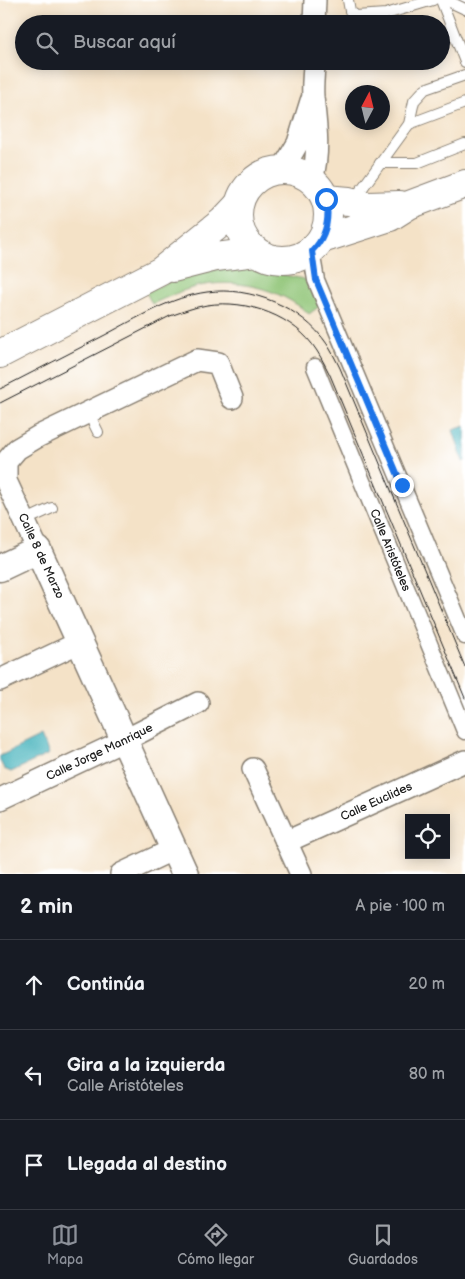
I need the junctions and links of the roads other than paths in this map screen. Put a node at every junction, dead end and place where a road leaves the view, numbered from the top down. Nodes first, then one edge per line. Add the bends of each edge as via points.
1 (315, 0) edge
2 (348, 0) edge
3 (434, 0) edge
4 (441, 0) edge
5 (451, 1) edge
6 (465, 9) edge
7 (314, 15) edge
8 (355, 15) edge
9 (371, 15) edge
10 (447, 15) edge
11 (450, 23) edge
12 (465, 62) edge
13 (314, 70) edge
14 (465, 75) edge
15 (313, 96) junction
16 (465, 102) edge
17 (409, 124) junction
18 (465, 144) edge
19 (380, 164) junction
20 (282, 170) junction
21 (465, 184) edge
22 (329, 193) junction
23 (239, 204) junction
24 (409, 204) junction
25 (317, 245) junction
26 (256, 252) junction
27 (161, 271) junction
28 (0, 354) edge
29 (315, 367) dead end
30 (232, 398) dead end
31 (88, 412) junction
32 (98, 432) dead end
33 (52, 508) dead end
34 (24, 521) junction
35 (38, 550) junction
36 (0, 568) edge
37 (465, 636) edge
38 (80, 642) junction
39 (0, 680) edge
40 (198, 703) dead end
41 (465, 731) edge
42 (125, 740) junction
43 (465, 761) edge
44 (253, 769) dead end
45 (0, 799) edge
46 (286, 842) junction
47 (174, 849) junction
48 (120, 874) edge
49 (185, 874) edge
50 (300, 874) edge

1 - 7 street
2 - 8 lane via 350,11
3 - 9 lane via 386,14
4 - 10 lane
5 - 6 lane
11 - 12 lane
13 - 15 street
14 - 17 lane via 425,89 414,101
15 - 20 street via 298,144
15 - 22 street via 318,130 315,169
16 - 17 lane
17 - 19 lane
18 - 19 lane via 418,162
19 - 22 lane via 361,190
20 - 22 main road via 298,173
20 - 23 main road via 268,172 255,180 245,190
21 - 24 main road
22 - 24 main road via 368,206
22 - 25 main road via 327,226
23 - 26 main road via 240,230
23 - 27 main road via 222,222
24 - 25 main road via 390,217
25 - 26 main road via 298,258 284,261 269,259
25 - 37 street via 316,280
26 - 27 main road via 216,257
27 - 28 main road
29 - 41 street, Calle Aristóteles
30 - 31 street, Calle 8 de Marzo via 218,363 197,360
31 - 32 lane
31 - 34 street, Calle 8 de Marzo via 17,449 6,462 6,481
33 - 34 lane
34 - 35 street, Calle 8 de Marzo
35 - 36 street
35 - 38 street, Calle 8 de Marzo
38 - 39 street
38 - 42 street, Calle 8 de Marzo
40 - 42 street, Calle Jorge Manrique
42 - 45 street, Calle Jorge Manrique
42 - 47 street, Calle 8 de Marzo
43 - 46 street, Calle Euclides
44 - 46 street
46 - 50 street
47 - 48 street
47 - 49 street, Calle 8 de Marzo

